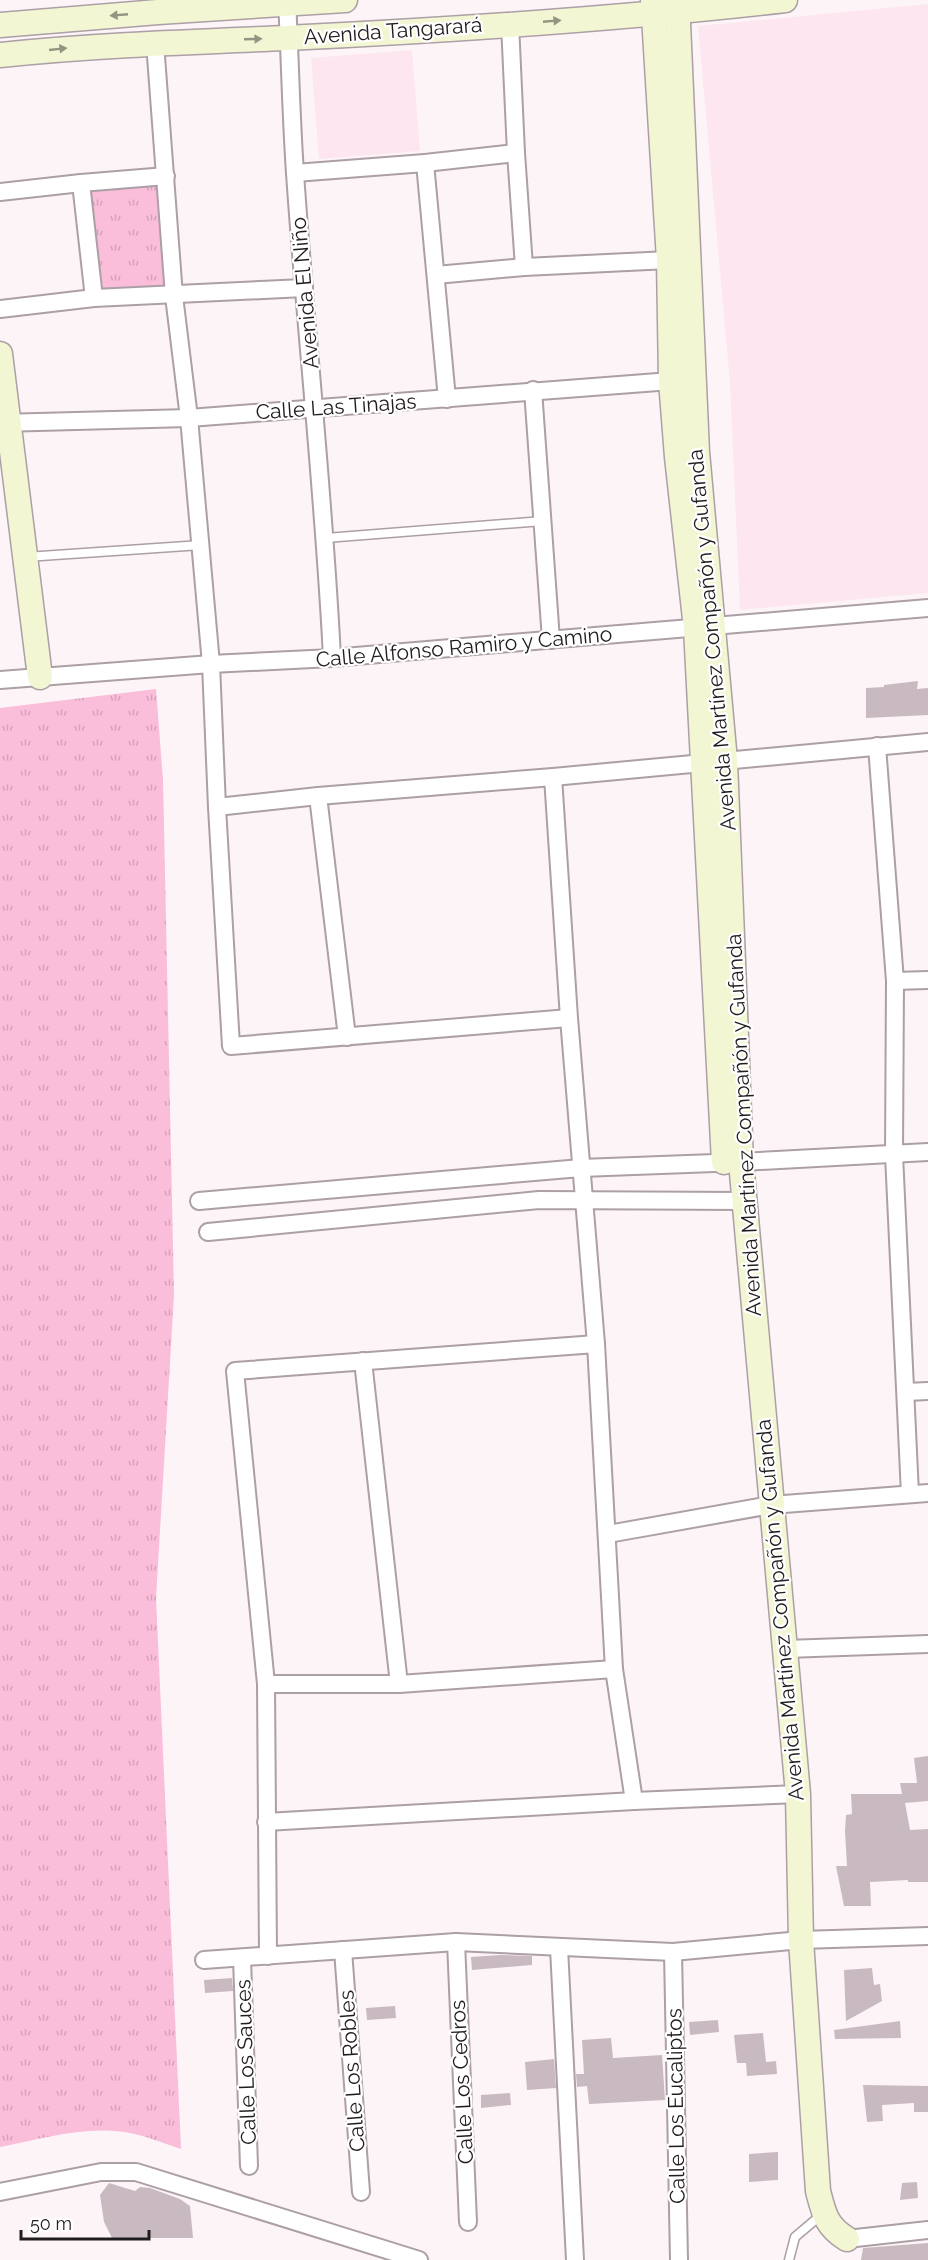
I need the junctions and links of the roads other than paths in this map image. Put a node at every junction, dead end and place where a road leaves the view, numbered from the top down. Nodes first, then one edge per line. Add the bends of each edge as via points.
1 (345, 0) edge
2 (785, 0) edge
3 (287, 2) edge
4 (158, 6) edge
5 (653, 6) edge
6 (678, 6) edge
7 (510, 24) junction
8 (0, 25) edge
9 (287, 38) junction
10 (155, 43) junction
11 (0, 55) edge
12 (516, 153) junction
13 (425, 163) junction
14 (295, 173) junction
15 (166, 176) junction
16 (81, 183) junction
17 (0, 192) edge
18 (669, 260) junction
19 (525, 267) junction
20 (436, 275) junction
21 (304, 288) junction
22 (174, 296) junction
23 (94, 298) junction
24 (0, 309) edge
25 (0, 354) edge
26 (671, 381) junction
27 (533, 390) junction
28 (447, 399) junction
29 (314, 410) junction
30 (189, 418) junction
31 (4, 422) edge
32 (543, 521) junction
33 (326, 538) junction
34 (202, 545) junction
35 (25, 557) junction
36 (928, 608) edge
37 (704, 627) junction
38 (551, 640) junction
39 (332, 658) junction
40 (211, 664) junction
41 (40, 677) junction
42 (0, 680) edge
43 (928, 742) edge
44 (878, 746) junction
45 (715, 762) junction
46 (553, 777) junction
47 (318, 796) junction
48 (217, 807) junction
49 (928, 980) edge
50 (895, 981) junction
51 (569, 1018) junction
52 (347, 1037) junction
53 (928, 1152) edge
54 (894, 1155) junction
55 (733, 1162) junction
56 (581, 1168) junction
57 (584, 1200) junction
58 (199, 1201) dead end
59 (745, 1201) junction
60 (208, 1233) dead end
61 (596, 1344) junction
62 (363, 1361) junction
63 (928, 1391) edge
64 (906, 1392) junction
65 (928, 1493) edge
66 (910, 1494) junction
67 (771, 1505) junction
68 (608, 1534) junction
69 (928, 1644) edge
70 (786, 1649) junction
71 (614, 1669) junction
72 (266, 1684) junction
73 (399, 1684) junction
74 (798, 1794) junction
75 (634, 1801) junction
76 (266, 1822) junction
77 (928, 1936) edge
78 (801, 1940) junction
79 (456, 1942) junction
80 (559, 1948) junction
81 (343, 1950) junction
82 (673, 1952) junction
83 (268, 1956) junction
84 (242, 1958) junction
85 (204, 1960) dead end
86 (249, 2166) dead end
87 (0, 2192) edge
88 (361, 2192) dead end
89 (823, 2212) junction
90 (468, 2222) dead end
91 (928, 2230) edge
92 (847, 2239) joint
93 (420, 2260) edge
94 (575, 2260) edge
95 (679, 2260) edge
96 (789, 2260) edge

1 - 3 street, Avenida Tangarará
2 - 6 street, Avenida Tangarará
3 - 4 street, Avenida Tangarará
3 - 9 street, Avenida El Niño
4 -> 8 street, Avenida Tangarará
5 - 6 street, Avenida Tangarará
7 -> 5 street, Avenida Tangarará
5 - 18 street, Avenida Martínez Compañón y Gufanda
6 - 37 street, Avenida Martínez Compañón y Gufanda
7 - 9 street, Avenida Tangarará
7 - 12 street
10 -> 9 street, Avenida Tangarará
9 - 14 street, Avenida El Niño
11 -> 10 street, Avenida Tangarará
10 - 15 street
12 - 13 street
12 - 19 street
13 - 14 street
13 - 20 street
14 - 21 street, Avenida El Niño
15 - 16 street
15 - 22 street
16 - 17 street
16 - 23 street
18 - 19 street
18 - 26 street, Avenida Martínez Compañón y Gufanda
19 - 20 street
20 - 28 street
21 - 22 street
21 - 29 street, Avenida El Niño
22 - 23 street
22 - 30 street
23 - 24 street
25 - 31 street
26 - 27 street, Calle Las Tinajas
26 - 37 street, Avenida Martínez Compañón y Gufanda via 677,457
27 - 28 street, Calle Las Tinajas
27 - 32 street
28 - 29 street, Calle Las Tinajas
29 - 30 street, Calle Las Tinajas
29 - 33 street, Avenida El Niño
30 - 31 street, Calle Las Tinajas
30 - 34 street
31 - 35 street
32 - 33 lane
32 - 38 street
33 - 39 street, Avenida El Niño
34 - 35 lane
34 - 40 street
35 - 41 street
36 - 37 street, Calle Alfonso Ramiro y Camino
37 - 38 street, Calle Alfonso Ramiro y Camino
37 - 45 street, Avenida Martínez Compañón y Gufanda
38 - 39 street, Calle Alfonso Ramiro y Camino
39 - 40 street, Calle Alfonso Ramiro y Camino
40 - 41 street, Calle Alfonso Ramiro y Camino
40 - 48 street
41 - 42 street, Calle Alfonso Ramiro y Camino
43 - 44 street
44 - 45 street
44 - 50 street
45 - 46 street
45 - 55 street, Avenida Martínez Compañón y Gufanda
46 - 47 street
46 - 51 street
47 - 48 street
47 - 52 street
48 - 52 street via 231,1046
49 - 50 street
50 - 54 street
51 - 52 street
51 - 56 street
53 - 54 street
54 - 55 street
54 - 64 street
55 - 56 street
55 - 59 street, Avenida Martínez Compañón y Gufanda
56 - 57 street
56 - 58 street
57 - 59 street
57 - 60 street via 539,1200
57 - 61 street
59 - 67 street, Avenida Martínez Compañón y Gufanda
61 - 62 street
61 - 68 street
62 - 72 street via 235,1371
62 - 73 street
63 - 64 street
64 - 66 street
65 - 66 street
66 - 67 street
67 - 68 street
67 - 70 street, Avenida Martínez Compañón y Gufanda
68 - 71 street
69 - 70 street
70 - 74 street, Avenida Martínez Compañón y Gufanda
71 - 73 street
71 - 75 street
72 - 73 street
72 - 76 street
74 - 75 street
74 - 78 street, Avenida Martínez Compañón y Gufanda
75 - 76 street
76 - 83 street
77 - 78 street
78 - 82 street
78 - 89 street, Avenida Martínez Compañón y Gufanda via 818,2191
79 - 80 street
79 - 81 street
79 - 90 street, Calle Los Cedros
80 - 82 street
80 - 94 street
81 - 83 street
81 - 88 street, Calle Los Robles
82 - 95 street, Calle Los Eucaliptos
83 - 84 street
84 - 85 street
84 - 86 street, Calle Los Sauces
87 - 93 street via 101,2172 136,2172
89 - 92 street, Avenida Martínez Compañón y Gufanda via 834,2231
89 - 96 lane via 795,2237
91 - 92 street

